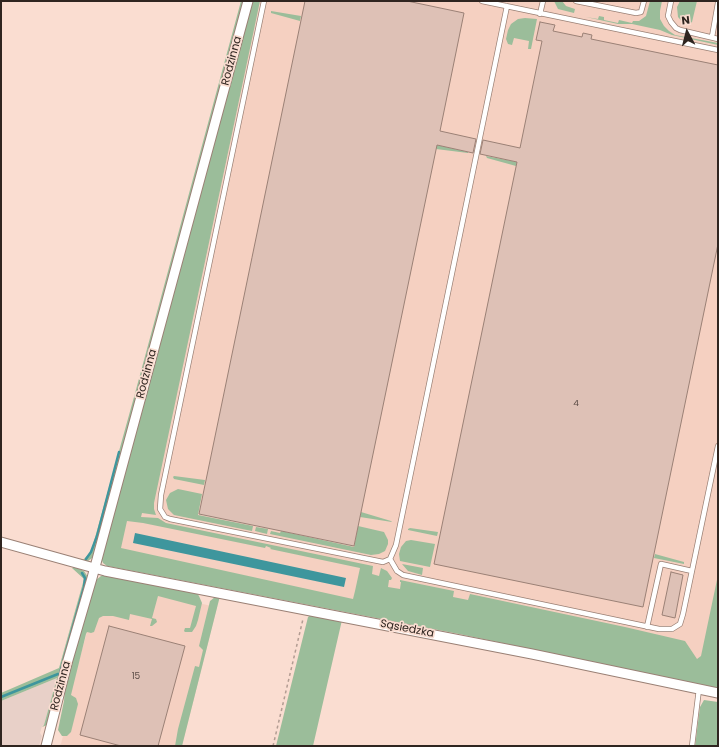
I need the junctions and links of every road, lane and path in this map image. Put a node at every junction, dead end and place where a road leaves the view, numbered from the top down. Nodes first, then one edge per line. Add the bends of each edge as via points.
1 (248, 1) edge
2 (264, 1) edge
3 (482, 1) edge
4 (543, 1) edge
5 (576, 1) edge
6 (644, 1) edge
7 (671, 1) edge
8 (718, 3) edge
9 (507, 6) junction
10 (540, 14) junction
11 (712, 37) junction
12 (718, 39) edge
13 (718, 50) edge
14 (718, 446) edge
15 (1, 542) edge
16 (390, 559) junction
17 (95, 568) junction
18 (692, 571) junction
19 (306, 609) junction
20 (647, 627) junction
21 (699, 689) junction
22 (718, 693) edge
23 (46, 746) edge
24 (273, 746) edge
25 (692, 746) edge

1 - 17 street, Rodzinna
2 - 16 lane via 160,509 165,517 170,519 373,561 383,562
3 - 9 lane
4 - 10 lane
5 - 6 lane via 636,14 641,12
7 - 11 lane via 668,16 673,25 680,30
8 - 11 lane
9 - 10 lane
9 - 16 lane via 396,545
10 - 13 lane
11 - 12 lane
14 - 18 lane
15 - 17 street, Sąsiedzka
16 - 20 lane via 396,571 402,575
17 - 19 street, Sąsiedzka
17 - 23 street, Rodzinna
18 - 20 lane via 680,624 667,630
18 - 20 lane via 661,564
19 - 21 street, Sąsiedzka
19 - 24 path
21 - 22 street, Sąsiedzka
21 - 25 lane

